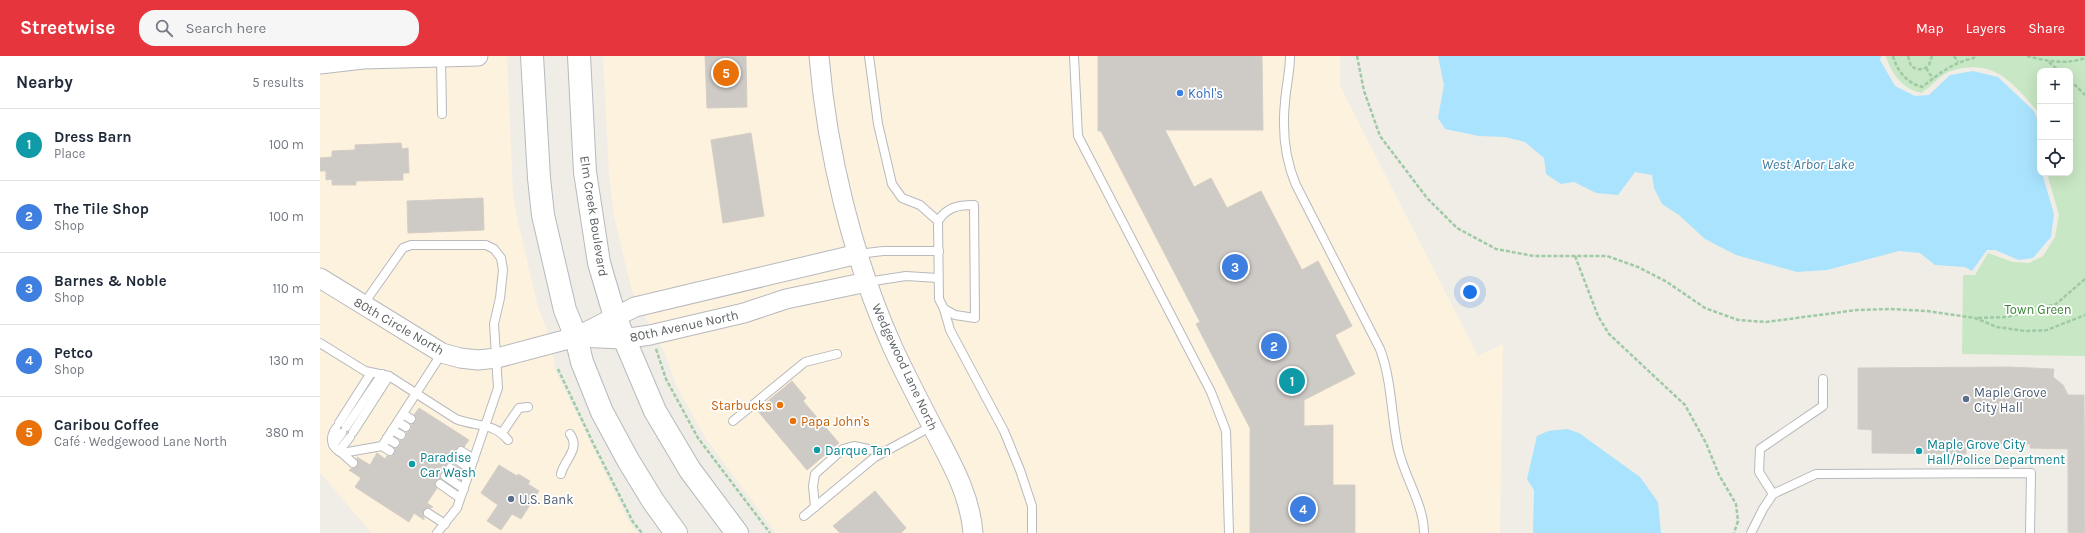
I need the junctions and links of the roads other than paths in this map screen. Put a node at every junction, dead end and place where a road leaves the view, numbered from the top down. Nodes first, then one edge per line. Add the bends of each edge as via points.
1 (466, 56) edge
2 (478, 56) edge
3 (532, 56) edge
4 (579, 56) edge
5 (819, 56) edge
6 (869, 56) edge
7 (1074, 56) edge
8 (1290, 56) edge
9 (441, 57) edge
10 (320, 64) edge
11 (442, 114) dead end
12 (938, 221) junction
13 (939, 251) junction
14 (858, 254) junction
15 (320, 278) edge
16 (938, 278) junction
17 (867, 282) junction
18 (363, 305) junction
19 (944, 309) junction
20 (615, 317) junction
21 (576, 337) junction
22 (623, 339) junction
23 (320, 343) edge
24 (442, 353) junction
25 (837, 354) dead end
26 (497, 358) junction
27 (371, 373) junction
28 (385, 375) junction
29 (1823, 379) dead end
30 (417, 394) junction
31 (528, 407) dead end
32 (403, 414) junction
33 (411, 419) dead end
34 (733, 421) dead end
35 (398, 422) junction
36 (485, 425) junction
37 (932, 426) junction
38 (406, 427) dead end
39 (344, 430) junction
40 (392, 430) junction
41 (502, 433) junction
42 (570, 434) dead end
43 (401, 435) dead end
44 (387, 438) junction
45 (508, 440) dead end
46 (395, 443) dead end
47 (380, 446) junction
48 (338, 450) junction
49 (390, 451) dead end
50 (462, 451) dead end
51 (882, 452) junction
52 (456, 459) dead end
53 (474, 459) junction
54 (353, 463) dead end
55 (450, 468) dead end
56 (470, 469) junction
57 (562, 474) dead end
58 (445, 476) dead end
59 (467, 478) junction
60 (440, 484) dead end
61 (464, 489) junction
62 (1773, 494) junction
63 (460, 498) junction
64 (815, 507) junction
65 (428, 513) dead end
66 (804, 516) dead end
67 (445, 524) junction
68 (437, 533) edge
69 (676, 533) edge
70 (737, 533) edge
71 (973, 533) edge
72 (1032, 533) edge
73 (1229, 533) edge
74 (1424, 533) edge
75 (1751, 533) edge
76 (2030, 533) edge

1 - 2 street
1 - 9 street
3 - 21 main road via 543,215 565,310
4 - 20 main road, Elm Creek Boulevard via 585,172 599,263
5 - 14 street, Wedgewood Lane North via 832,148
6 - 12 lane via 878,124 892,184 902,198 920,205
7 - 73 lane via 1078,136 1225,423
8 - 74 lane via 1284,134 1288,167 1380,349 1386,366 1399,449 1418,505
9 - 10 street
9 - 11 lane
12 - 13 lane
12 - 19 lane via 951,207 974,205 975,318 955,315
13 - 14 lane via 883,251
13 - 16 lane
14 - 17 street, Wedgewood Lane North
14 - 20 street, 80th Avenue North via 636,307
15 - 18 street, 80th Circle North
16 - 17 lane via 906,276
16 - 19 lane via 939,299
17 - 22 street, 80th Avenue North via 786,299 744,313 650,335
17 - 37 street, Wedgewood Lane North via 893,347
18 - 24 street, 80th Circle North
18 - 26 lane via 403,248 486,245 494,249 501,258 503,270 494,324
19 - 72 lane via 950,330 1004,431 1020,470 1032,506
20 - 21 street, 80th Avenue North
20 - 22 main road, Elm Creek Boulevard
21 - 22 street, 80th Avenue North
21 - 26 street, 80th Circle North
21 - 69 main road via 582,362 602,412 653,501
22 - 70 main road, Elm Creek Boulevard via 655,411 690,470
23 - 27 lane
24 - 26 street, 80th Circle North via 478,360
24 - 30 lane
25 - 34 lane via 805,362
26 - 36 lane via 498,388
27 - 28 lane
27 - 39 lane
28 - 30 lane
28 - 39 lane
29 - 62 lane via 1823,406 1760,449 1759,472
30 - 32 lane
30 - 36 lane via 456,419 465,423
31 - 41 lane via 519,408
32 - 33 lane
32 - 35 lane
35 - 38 lane
35 - 40 lane
36 - 41 lane
36 - 53 lane
37 - 51 lane
37 - 71 street, Wedgewood Lane North via 962,484
39 - 48 lane
39 - 48 lane via 331,436
40 - 43 lane
40 - 44 lane
41 - 45 lane
42 - 57 lane via 574,438 574,450 563,465
44 - 46 lane
44 - 47 lane
47 - 48 lane
47 - 49 lane
48 - 54 lane
50 - 53 lane
51 - 64 lane
51 - 64 lane via 854,446 843,449 815,474
52 - 56 lane
53 - 56 lane
55 - 59 lane
56 - 59 lane
58 - 61 lane
59 - 61 lane
60 - 63 lane
61 - 63 lane
62 - 75 lane
62 - 76 lane via 1816,474 2031,473
63 - 67 lane via 457,508
64 - 66 lane
65 - 67 lane
67 - 68 lane

